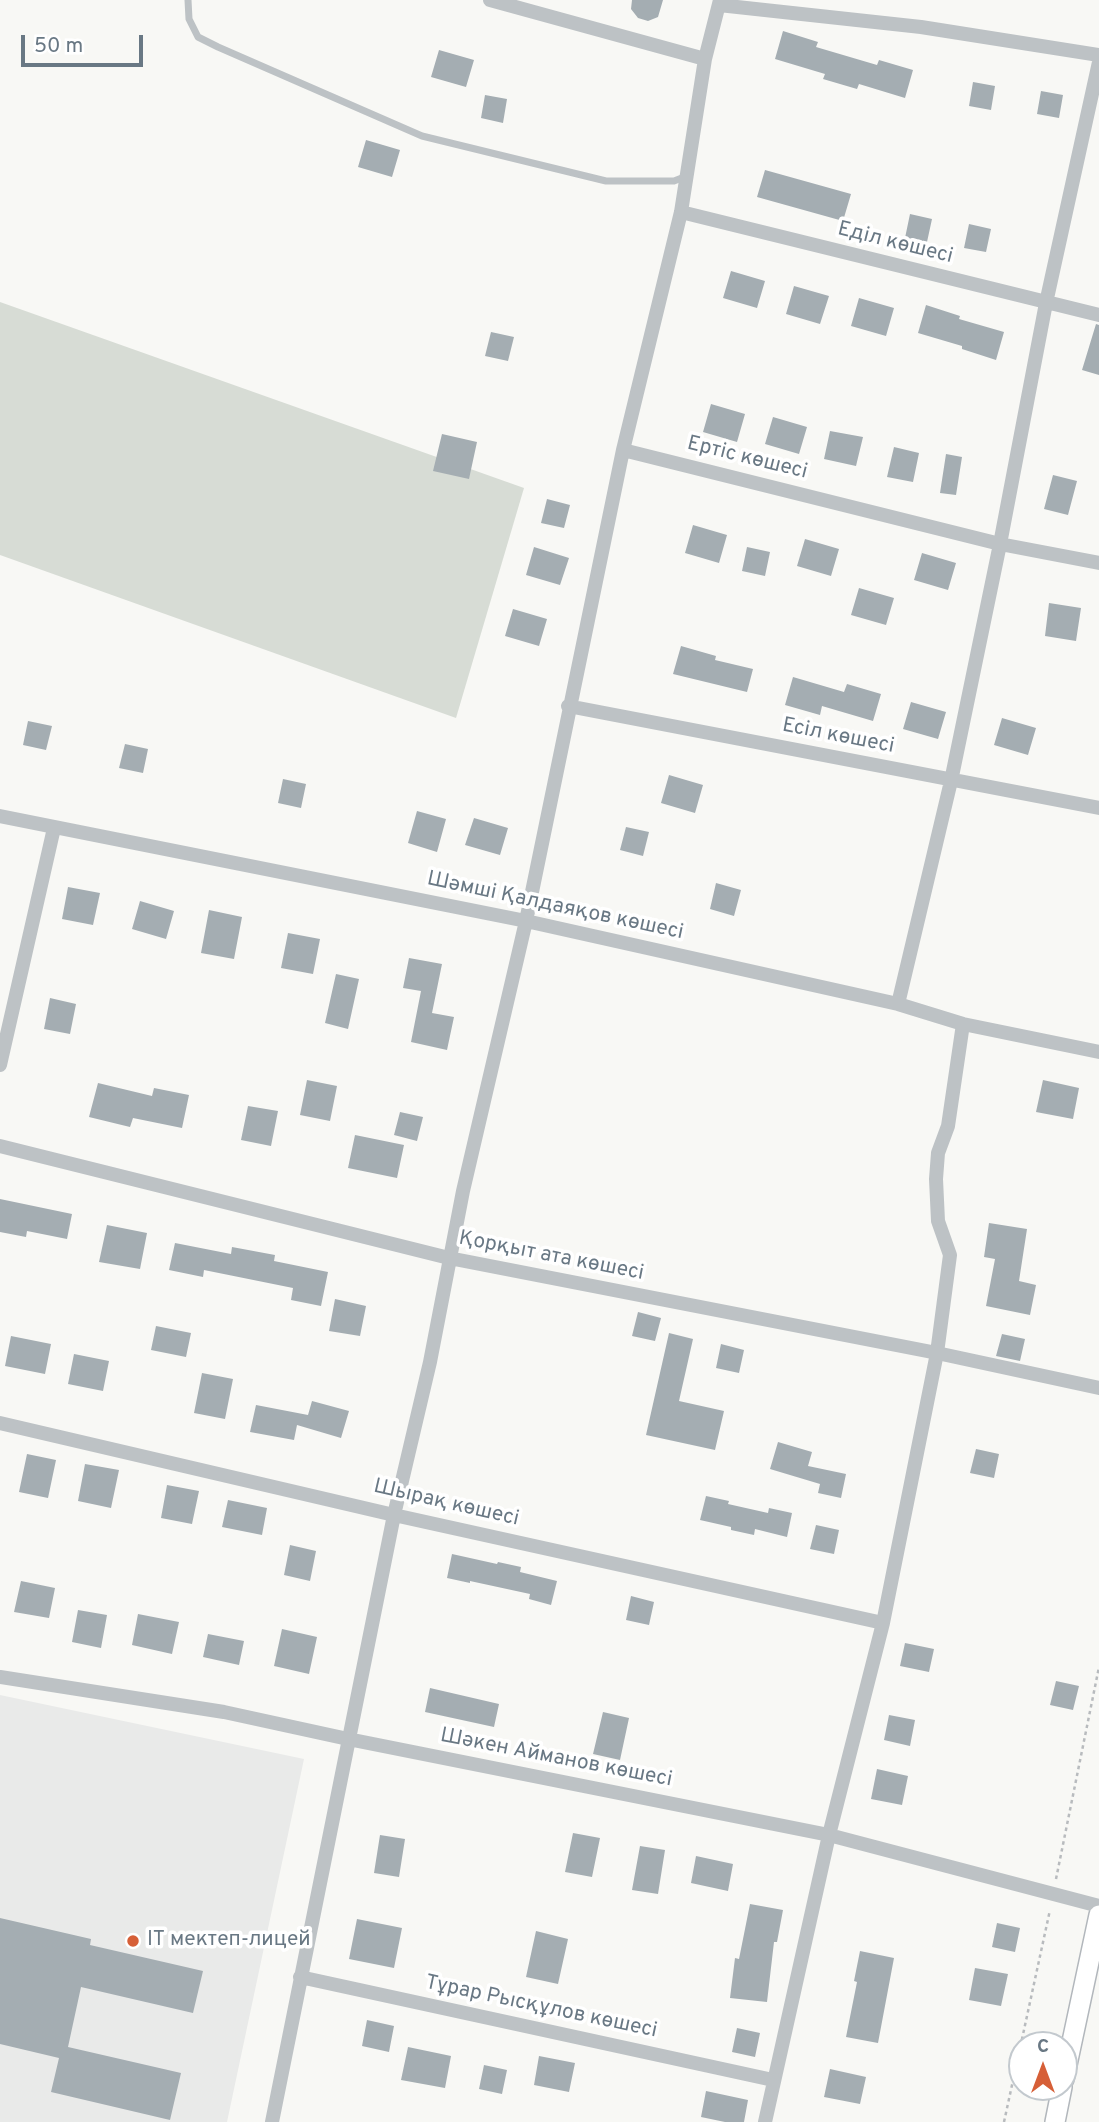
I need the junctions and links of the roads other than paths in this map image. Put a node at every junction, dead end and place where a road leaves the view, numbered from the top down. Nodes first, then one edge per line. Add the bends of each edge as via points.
1 (188, 0) edge
2 (490, 0) edge
3 (719, 2) edge
4 (1099, 55) edge
5 (705, 58) junction
6 (1099, 62) edge
7 (688, 176) junction
8 (681, 212) junction
9 (1046, 303) junction
10 (1099, 314) edge
11 (623, 450) junction
12 (1000, 544) junction
13 (1099, 563) edge
14 (568, 706) junction
15 (951, 781) junction
16 (1099, 808) edge
17 (0, 816) edge
18 (54, 828) junction
19 (526, 921) junction
20 (898, 1004) junction
21 (963, 1024) junction
22 (1099, 1052) edge
23 (0, 1065) edge
24 (0, 1146) edge
25 (449, 1258) junction
26 (937, 1353) junction
27 (1099, 1388) edge
28 (0, 1423) edge
29 (394, 1515) junction
30 (883, 1623) junction
31 (0, 1677) edge
32 (348, 1739) junction
33 (829, 1835) junction
34 (1099, 1906) edge
35 (1099, 1914) edge
36 (300, 1977) junction
37 (1074, 2031) edge
38 (773, 2080) junction
39 (1059, 2101) edge
40 (272, 2122) edge
41 (765, 2122) edge
42 (1055, 2122) edge

1 - 7 lane via 189,19 198,37 422,136 606,181 674,181
2 - 5 street
3 - 4 street
3 - 5 street
5 - 7 street
6 - 9 street
7 - 8 street
8 - 9 street, Еділ көшесі
8 - 11 street
9 - 10 street, Еділ көшесі
9 - 12 street
11 - 12 street, Ертіс көшесі
11 - 14 street
12 - 13 street, Ертіс көшесі
12 - 15 street
14 - 15 street, Есіл көшесі
14 - 19 street
15 - 16 street, Есіл көшесі
15 - 20 street
17 - 18 street, Шәмші Қалдаяқов көшесі
18 - 19 street, Шәмші Қалдаяқов көшесі
18 - 23 street
19 - 20 street, Шәмші Қалдаяқов көшесі
19 - 25 street
20 - 21 street, Шәмші Қалдаяқов көшесі
21 - 22 street, Шәмші Қалдаяқов көшесі
21 - 26 street via 948,1126 938,1153 938,1221 950,1255
24 - 25 street, Қорқыт ата көшесі
25 - 26 street, Қорқыт ата көшесі
25 - 29 street
26 - 27 street, Қорқыт ата көшесі
26 - 30 street
28 - 29 street, Шырақ көшесі
29 - 30 street, Шырақ көшесі
29 - 32 street
30 - 33 street
31 - 32 street, Шәкен Айманов көшесі via 224,1712
32 - 33 street, Шәкен Айманов көшесі
32 - 36 street
33 - 34 street, Шәкен Айманов көшесі
33 - 38 street
35 - 37 street
36 - 38 street, Тұрар Рысқұлов көшесі
36 - 40 street
38 - 41 street
39 - 42 street

